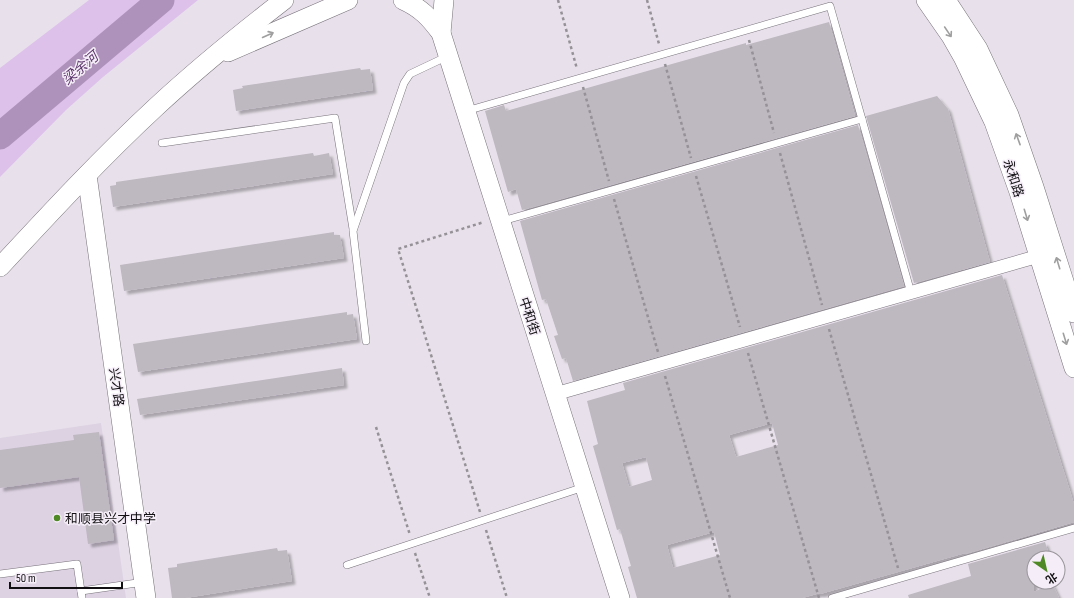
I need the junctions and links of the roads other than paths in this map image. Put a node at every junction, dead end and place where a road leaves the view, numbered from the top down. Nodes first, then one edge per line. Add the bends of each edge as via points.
1 (284, 0) edge
2 (348, 0) edge
3 (403, 0) edge
4 (444, 0) edge
5 (926, 0) edge
6 (946, 0) edge
7 (441, 33) junction
8 (448, 56) junction
9 (207, 62) junction
10 (466, 111) junction
11 (862, 119) junction
12 (162, 143) dead end
13 (86, 175) junction
14 (500, 219) junction
15 (354, 231) junction
16 (1039, 256) junction
17 (0, 267) edge
18 (911, 293) junction
19 (1071, 293) edge
20 (1074, 313) edge
21 (366, 341) dead end
22 (1074, 368) edge
23 (555, 394) junction
24 (585, 487) junction
25 (1074, 528) edge
26 (347, 565) dead end
27 (0, 574) edge
28 (145, 590) edge
29 (81, 594) edge
30 (620, 598) edge
31 (832, 598) edge

1 - 9 street
9 -> 2 street
3 - 7 street via 428,16
4 - 7 street
5 -> 16 street, 永和路 via 963,57 994,122
19 -> 6 street, 永和路 via 1009,115 978,49
7 - 8 street, 中和街
8 - 10 street, 中和街
8 - 15 lane via 410,74 404,83
9 - 13 street
10 - 11 lane via 830,6
10 - 14 street, 中和街
11 - 14 lane
11 - 18 lane
12 - 15 lane via 335,118
13 - 17 street
13 - 28 street, 兴才路
14 - 23 street, 中和街
15 - 21 lane
16 - 18 street
16 -> 22 street, 永和路
18 - 23 street
19 - 20 street, 永和路
23 - 24 street, 中和街
24 - 26 lane
24 - 30 street, 中和街
25 - 31 lane
27 - 29 lane via 77,564
28 - 29 lane

